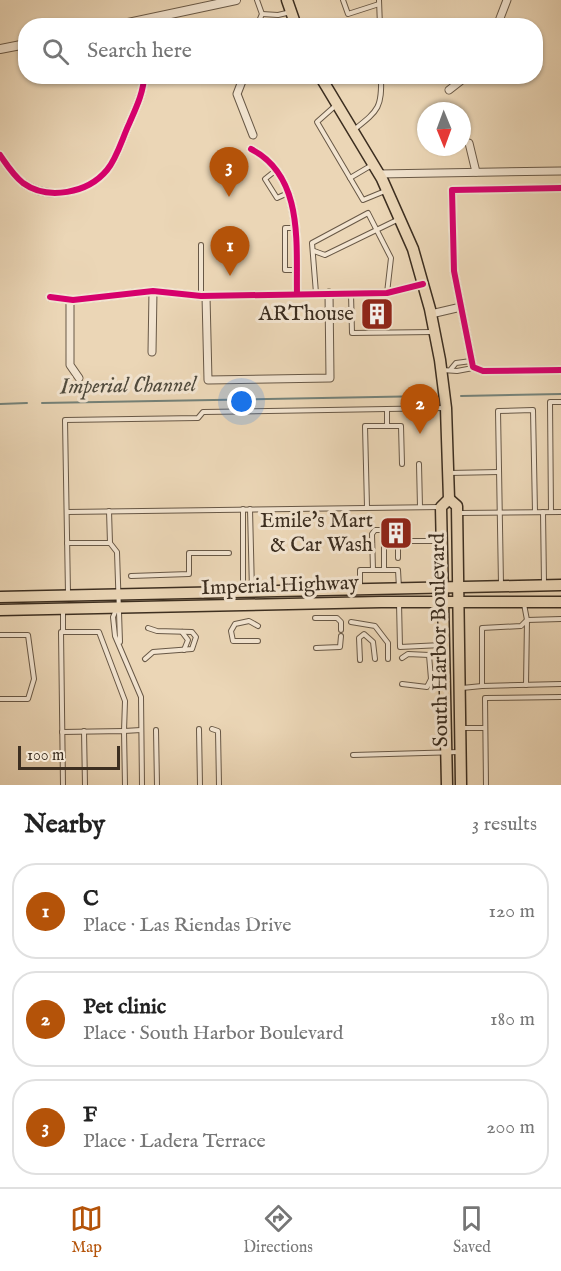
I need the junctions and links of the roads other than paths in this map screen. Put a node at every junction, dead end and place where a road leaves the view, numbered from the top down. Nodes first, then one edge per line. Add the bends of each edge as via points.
1 (233, 0) edge
2 (258, 0) edge
3 (287, 0) edge
4 (343, 0) edge
5 (507, 0) edge
6 (379, 2) edge
7 (291, 12) junction
8 (262, 14) junction
9 (159, 18) edge
10 (260, 18) edge
11 (293, 18) edge
12 (380, 18) edge
13 (500, 18) edge
14 (18, 46) edge
15 (0, 49) edge
16 (142, 84) edge
17 (241, 84) edge
18 (324, 84) edge
19 (381, 84) edge
20 (457, 84) edge
21 (449, 90) dead end
22 (336, 106) junction
23 (352, 131) junction
24 (253, 135) dead end
25 (251, 149) dead end
26 (471, 151) edge
27 (0, 155) edge
28 (376, 169) junction
29 (275, 171) junction
30 (561, 171) edge
31 (476, 172) junction
32 (350, 178) junction
33 (561, 188) edge
34 (387, 190) junction
35 (288, 192) junction
36 (401, 218) junction
37 (297, 228) junction
38 (377, 230) junction
39 (201, 244) dead end
40 (314, 251) junction
41 (297, 270) junction
42 (423, 284) junction
43 (153, 291) junction
44 (316, 293) junction
45 (328, 293) junction
46 (351, 293) junction
47 (387, 293) junction
48 (297, 294) junction
49 (204, 296) junction
50 (50, 297) dead end
51 (70, 300) junction
52 (461, 306) junction
53 (431, 314) junction
54 (435, 332) junction
55 (152, 352) dead end
56 (472, 364) junction
57 (446, 369) junction
58 (561, 370) edge
59 (79, 378) dead end
60 (561, 402) edge
61 (446, 408) junction
62 (387, 409) junction
63 (387, 426) junction
64 (402, 464) dead end
65 (419, 464) dead end
66 (447, 472) junction
67 (499, 472) junction
68 (445, 503) junction
69 (367, 507) junction
70 (420, 507) junction
71 (243, 509) junction
72 (250, 509) junction
73 (109, 511) junction
74 (67, 512) junction
75 (500, 512) junction
76 (535, 512) junction
77 (543, 512) junction
78 (551, 512) junction
79 (561, 512) edge
80 (457, 513) junction
81 (442, 541) junction
82 (67, 543) junction
83 (110, 543) junction
84 (229, 553) dead end
85 (398, 558) dead end
86 (373, 570) junction
87 (384, 570) junction
88 (131, 576) dead end
89 (561, 585) edge
90 (544, 586) junction
91 (458, 587) junction
92 (501, 587) junction
93 (399, 588) junction
94 (442, 588) junction
95 (360, 589) junction
96 (248, 592) junction
97 (117, 594) junction
98 (68, 596) junction
99 (0, 597) edge
100 (399, 602) junction
101 (561, 602) edge
102 (442, 603) junction
103 (458, 603) junction
104 (524, 603) junction
105 (118, 607) junction
106 (63, 608) junction
107 (199, 608) junction
108 (0, 610) edge
109 (315, 618) dead end
110 (561, 619) edge
111 (527, 620) junction
112 (351, 622) dead end
113 (258, 626) dead end
114 (148, 628) dead end
115 (341, 630) dead end
116 (180, 631) junction
117 (63, 632) junction
118 (0, 635) edge
119 (341, 636) dead end
120 (258, 641) dead end
121 (120, 644) junction
122 (443, 645) junction
123 (316, 648) dead end
124 (184, 651) junction
125 (402, 658) dead end
126 (145, 659) dead end
127 (375, 659) dead end
128 (388, 659) dead end
129 (360, 660) dead end
130 (402, 684) dead end
131 (561, 684) edge
132 (526, 685) junction
133 (482, 686) junction
134 (459, 688) junction
135 (561, 697) edge
136 (0, 699) edge
137 (460, 728) junction
138 (485, 728) junction
139 (199, 729) dead end
140 (212, 729) dead end
141 (141, 730) junction
142 (156, 730) dead end
143 (84, 731) junction
144 (124, 731) junction
145 (62, 732) junction
146 (460, 752) junction
147 (446, 753) junction
148 (353, 755) dead end
149 (63, 785) edge
150 (85, 785) edge
151 (125, 785) edge
152 (142, 785) edge
153 (157, 785) edge
154 (200, 785) edge
155 (219, 785) edge
156 (447, 785) edge
157 (461, 785) edge
158 (486, 785) edge

1 - 9 street
2 - 8 lane
3 - 7 main road
4 - 6 lane via 346,12
5 - 13 street
6 - 12 lane
7 - 8 lane
7 - 11 main road
8 - 10 lane
14 - 15 street
16 - 27 street via 112,163 90,183 61,193 37,190 16,176
17 - 24 street via 237,94
18 - 22 main road
19 - 23 lane via 381,103 372,117
20 - 21 street
22 - 23 main road
22 - 32 lane via 317,122
23 - 28 main road
25 - 29 street via 262,155
26 - 31 street
28 - 31 street
28 - 32 lane
28 - 34 main road
29 - 35 street
29 - 35 lane via 265,179 277,198
30 - 31 street
32 - 34 lane via 363,200
33 - 52 street via 452,190 454,271
34 - 36 main road
35 - 37 street
36 - 38 lane
36 - 42 main road, South Harbor Boulevard
37 - 41 street
37 - 41 lane via 285,228 285,270
38 - 40 lane via 325,255
38 - 40 lane via 368,213 312,243
38 - 47 lane via 390,258
39 - 49 lane
40 - 44 lane
41 - 48 street
42 - 47 street
42 - 53 main road, South Harbor Boulevard
43 - 49 street
43 - 51 street
43 - 55 street
44 - 45 street
44 - 48 street
45 - 46 street
45 - 49 street via 330,378 208,380
46 - 47 street
46 - 54 lane via 352,333
48 - 49 street
50 - 51 street
51 - 59 street via 70,365
52 - 53 street
52 - 56 street
53 - 54 main road, South Harbor Boulevard
54 - 57 main road, South Harbor Boulevard
56 - 57 lane via 456,363
56 - 57 lane via 458,371
56 - 58 street via 478,370
57 - 61 main road, South Harbor Boulevard
60 - 78 lane via 549,402
61 - 62 lane
61 - 66 main road, South Harbor Boulevard
62 - 63 lane
62 - 74 lane via 203,412 198,418 65,420
63 - 64 lane via 401,426
63 - 69 lane via 365,426
65 - 70 lane
66 - 67 lane
66 - 68 main road, South Harbor Boulevard
67 - 75 lane
67 - 76 lane via 498,411 533,410
68 - 70 lane
68 - 80 main road, South Harbor Boulevard via 457,506
68 - 81 main road, South Harbor Boulevard
69 - 70 lane
69 - 72 lane
71 - 72 lane
71 - 73 lane
71 - 96 lane
72 - 96 lane
73 - 74 lane
73 - 83 lane
74 - 82 lane
75 - 76 lane
75 - 80 lane
75 - 92 lane
76 - 77 lane
77 - 78 lane
77 - 90 lane
78 - 79 lane
80 - 91 main road, South Harbor Boulevard
81 - 85 lane via 398,541
81 - 94 main road, South Harbor Boulevard
82 - 83 lane
82 - 98 lane
83 - 97 lane via 117,552
84 - 88 lane via 189,553 189,574
86 - 87 lane
86 - 87 lane via 372,534 381,530
86 - 95 lane via 360,570
87 - 93 lane via 398,568
89 - 90 main road, Imperial Highway
90 - 92 main road, Imperial Highway
91 - 92 main road, Imperial Highway
91 - 94 main road, Imperial Highway
91 - 103 main road, South Harbor Boulevard
93 - 94 main road, Imperial Highway
93 - 95 main road, Imperial Highway
94 - 102 main road, South Harbor Boulevard
95 - 96 main road, Imperial Highway
96 - 97 main road, Imperial Highway
96 - 107 main road via 245,601 210,602
97 - 98 main road, Imperial Highway
97 - 105 lane
98 - 99 main road, Imperial Highway
100 - 102 main road, Imperial Highway
100 - 107 main road, Imperial Highway
100 - 122 lane via 400,647
101 - 104 main road, Imperial Highway
102 - 103 main road, Imperial Highway
102 - 122 main road, South Harbor Boulevard
103 - 104 main road, Imperial Highway
103 - 134 main road, South Harbor Boulevard
104 - 111 lane
105 - 106 main road, Imperial Highway
105 - 107 main road, Imperial Highway
105 - 121 lane
105 - 121 lane via 113,630
106 - 108 main road, Imperial Highway
106 - 117 lane
109 - 115 lane via 337,618
110 - 111 lane
111 - 132 lane
111 - 133 lane via 521,626 482,628
112 - 128 lane via 375,626 388,643
113 - 120 lane via 244,621 234,624 231,632 233,641
114 - 116 lane
116 - 124 lane via 188,640
116 - 124 lane via 192,632 196,637 192,649
117 - 144 lane via 99,632 125,701
117 - 145 lane
118 - 136 lane via 28,635 34,680 28,699
119 - 123 lane via 340,647
121 - 141 lane via 141,697
122 - 147 main road, South Harbor Boulevard
124 - 126 lane via 153,652
125 - 130 lane via 408,654 429,655 431,679 427,687
127 - 129 lane via 373,642 364,634 359,638
131 - 132 lane
132 - 133 lane
133 - 134 lane
134 - 137 main road, South Harbor Boulevard
135 - 138 lane via 485,698
137 - 138 lane
137 - 146 main road, South Harbor Boulevard
138 - 158 lane
139 - 154 lane
140 - 155 lane via 218,731
141 - 144 lane
141 - 152 lane
142 - 153 lane
143 - 144 lane
143 - 145 lane
143 - 150 lane
144 - 151 lane
145 - 149 lane
146 - 147 lane
146 - 157 main road, South Harbor Boulevard
147 - 148 lane
147 - 156 main road, South Harbor Boulevard

